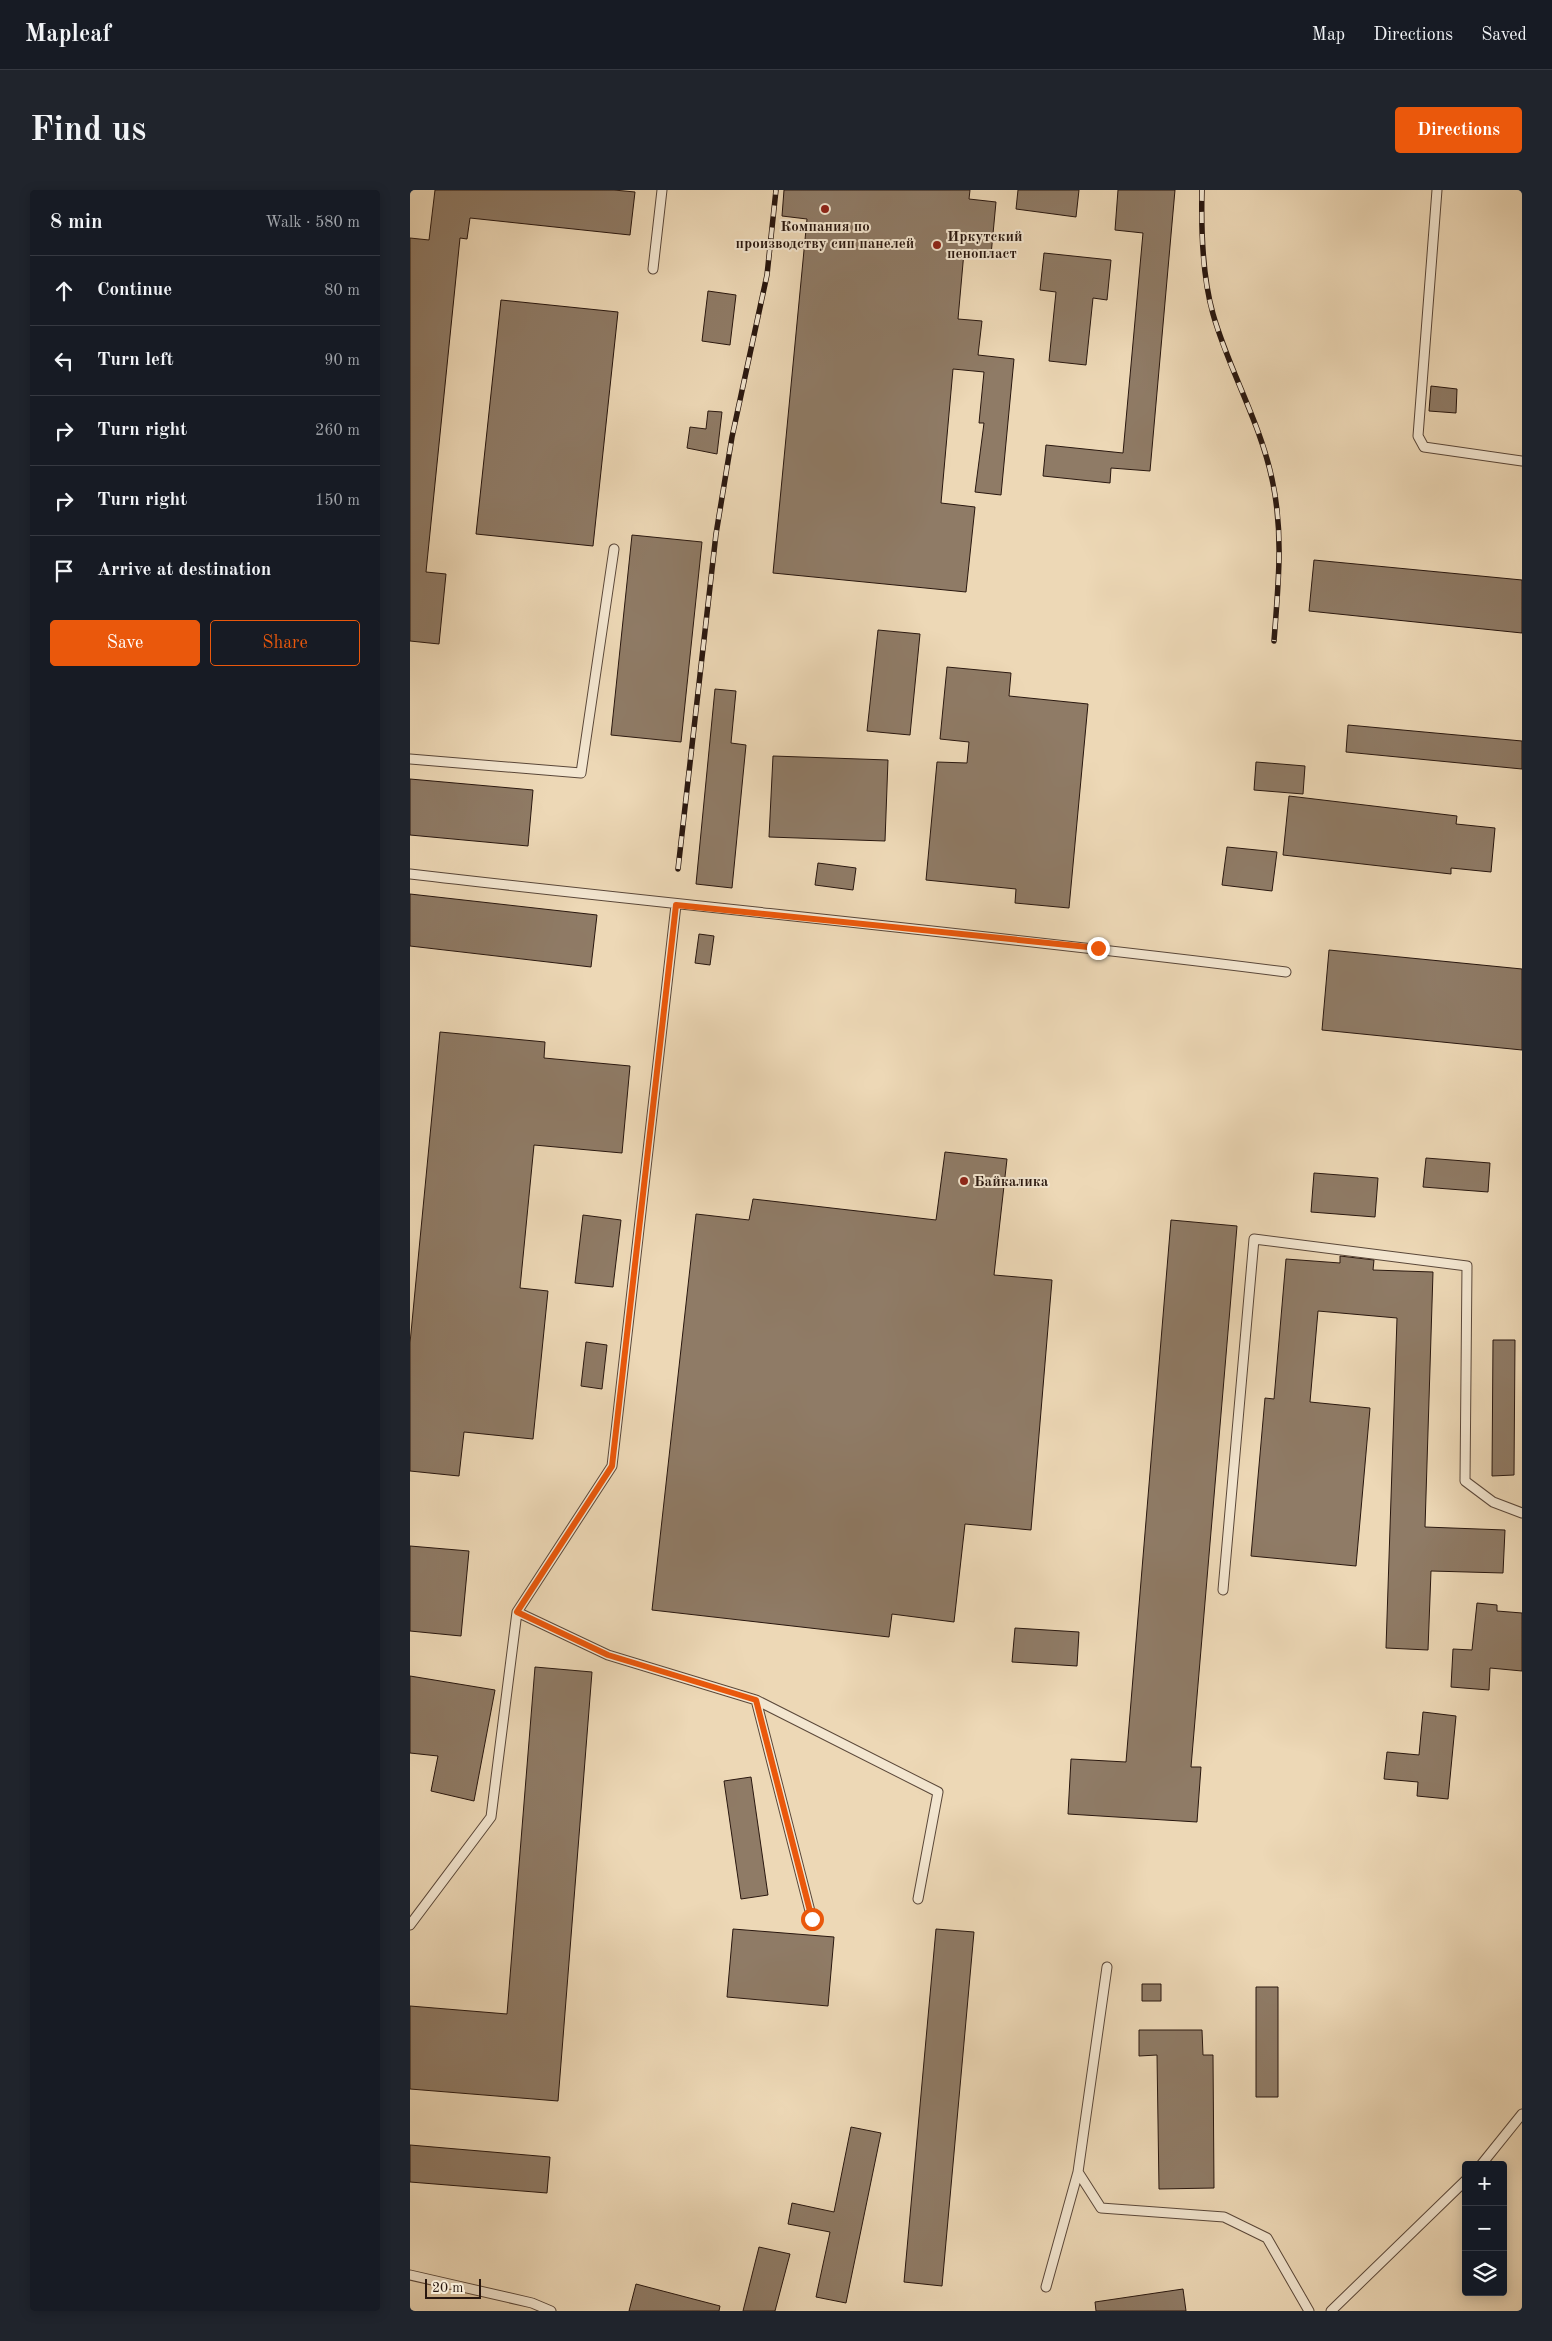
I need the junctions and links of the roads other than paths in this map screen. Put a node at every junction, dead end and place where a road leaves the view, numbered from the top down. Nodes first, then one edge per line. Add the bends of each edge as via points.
1 (662, 190) edge
2 (1437, 190) edge
3 (653, 269) dead end
4 (1522, 461) edge
5 (614, 549) dead end
6 (410, 759) edge
7 (410, 874) edge
8 (676, 905) junction
9 (1286, 972) dead end
10 (1522, 1513) edge
11 (1223, 1590) dead end
12 (517, 1612) junction
13 (756, 1700) junction
14 (918, 1899) dead end
15 (812, 1919) dead end
16 (410, 1925) edge
17 (1107, 1967) dead end
18 (1522, 2114) edge
19 (1484, 2161) edge
20 (1078, 2172) junction
21 (1462, 2184) edge
22 (410, 2275) edge
23 (1046, 2287) dead end
24 (551, 2311) edge
25 (1309, 2311) edge
26 (1332, 2311) edge

1 - 3 lane
2 - 4 lane via 1418,436 1424,447
5 - 6 lane via 581,773
7 - 8 lane
8 - 9 lane via 1098,948
8 - 12 lane via 612,1466
10 - 11 lane via 1493,1502 1465,1481 1467,1266 1254,1240
12 - 13 lane via 608,1655
12 - 16 lane via 491,1817
13 - 14 lane via 938,1792
13 - 15 lane
17 - 20 lane
18 - 19 lane
20 - 23 lane
20 - 25 lane via 1101,2208 1224,2217 1267,2238
21 - 26 lane
22 - 24 lane via 532,2303

